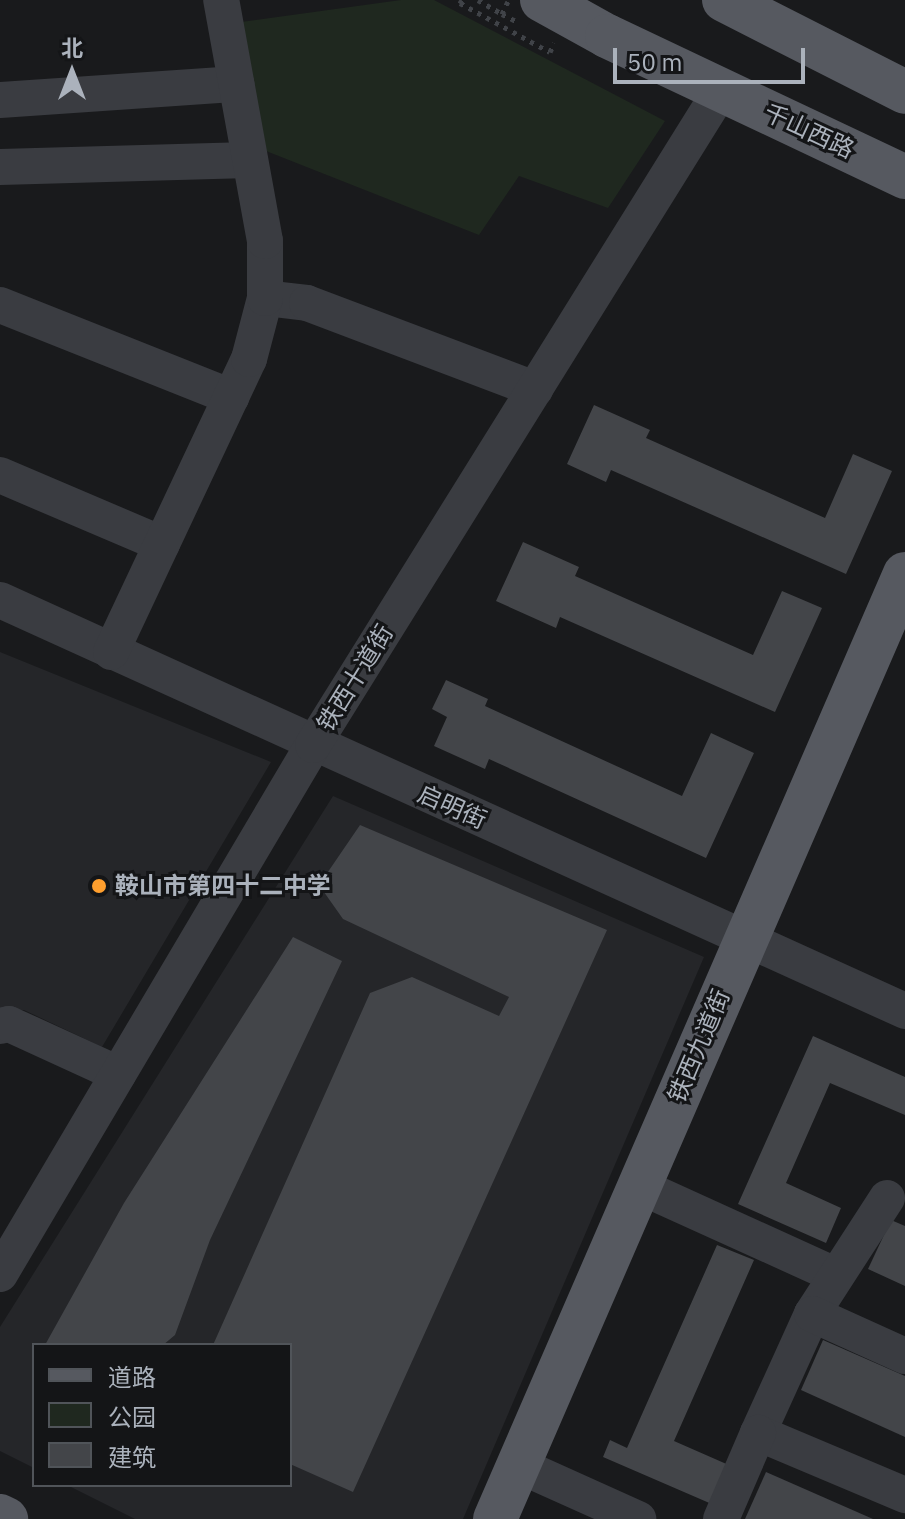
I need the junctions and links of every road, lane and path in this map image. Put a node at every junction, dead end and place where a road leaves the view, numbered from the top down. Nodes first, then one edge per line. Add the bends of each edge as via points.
1 (221, 0) edge
2 (462, 0) edge
3 (478, 0) edge
4 (508, 0) edge
5 (724, 0) edge
6 (520, 11) edge
7 (503, 26) dead end
8 (236, 84) junction
9 (721, 90) junction
10 (905, 92) edge
11 (0, 100) edge
12 (249, 160) junction
13 (0, 167) edge
14 (905, 177) edge
15 (265, 298) junction
16 (0, 305) edge
17 (535, 389) junction
18 (231, 397) junction
19 (0, 475) edge
20 (162, 544) junction
21 (905, 574) edge
22 (0, 600) edge
23 (111, 652) junction
24 (313, 745) junction
25 (746, 938) junction
26 (905, 1011) edge
27 (0, 1026) edge
28 (118, 1074) junction
29 (639, 1186) junction
30 (898, 1192) edge
31 (0, 1274) edge
32 (835, 1275) junction
33 (812, 1314) junction
34 (905, 1356) edge
35 (758, 1433) junction
36 (518, 1465) junction
37 (905, 1495) edge
38 (0, 1516) edge
39 (6, 1519) edge
40 (495, 1519) edge
41 (638, 1519) edge
42 (721, 1519) edge

1 - 8 street
2 - 7 path
3 - 6 path
4 - 6 path
5 - 10 main road
6 - 9 main road, 千山西路 via 607,36
8 - 11 street
8 - 12 street
9 - 14 main road, 千山西路
9 - 17 street, 铁西十道街
12 - 13 street
12 - 15 street via 265,241
15 - 17 street via 307,303
15 - 18 street via 249,359
16 - 18 street
17 - 24 street, 铁西十道街
18 - 20 street
19 - 20 street
20 - 23 street
21 - 25 main road, 铁西九道街
22 - 23 street, 启明街
23 - 24 street, 启明街
24 - 25 street, 启明街
24 - 28 street, 铁西十道街
25 - 26 street, 启明街
25 - 29 main road, 铁西九道街
27 - 28 street via 9,1024
28 - 31 street, 铁西十道街
29 - 32 street
29 - 36 main road, 铁西九道街
30 - 32 street
32 - 33 street
33 - 34 street
33 - 35 street
35 - 37 street
35 - 42 street
36 - 40 main road, 铁西九道街
36 - 41 street
38 - 39 main road

